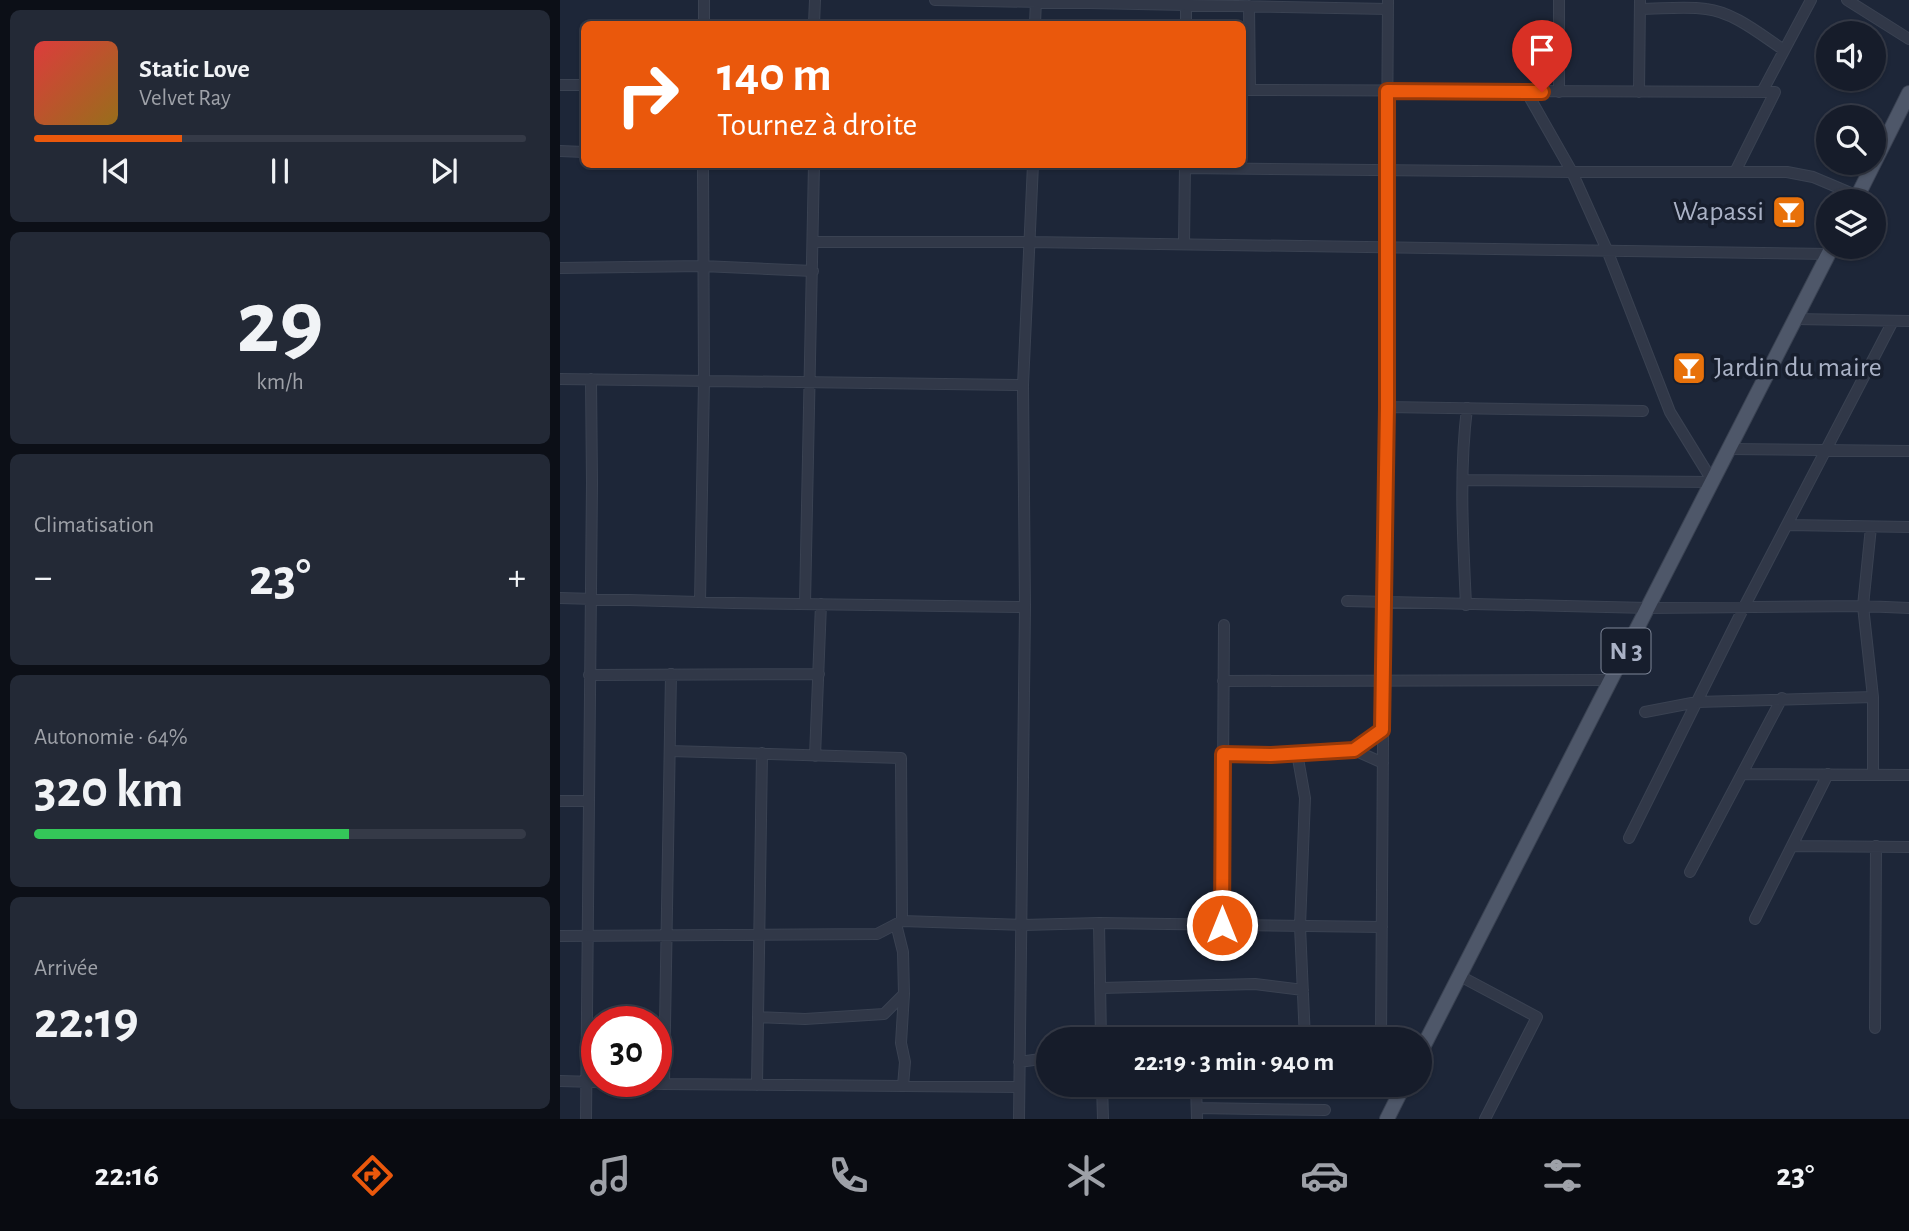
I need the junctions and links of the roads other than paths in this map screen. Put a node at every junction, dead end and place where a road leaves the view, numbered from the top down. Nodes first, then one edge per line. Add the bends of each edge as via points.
1 (704, 0) edge
2 (815, 0) edge
3 (935, 0) edge
4 (1559, 0) edge
5 (1811, 0) edge
6 (1847, 0) edge
7 (1036, 1) edge
8 (1112, 2) edge
9 (1311, 4) edge
10 (1388, 4) edge
11 (1640, 4) edge
12 (1186, 5) junction
13 (1249, 6) junction
14 (704, 21) edge
15 (814, 21) edge
16 (1035, 21) edge
17 (1186, 21) edge
18 (1909, 39) edge
19 (1784, 50) junction
20 (560, 85) edge
21 (581, 85) edge
22 (1246, 90) edge
23 (1387, 91) junction
24 (1526, 91) junction
25 (1559, 92) junction
26 (1639, 92) junction
27 (1762, 92) junction
28 (1909, 93) edge
29 (560, 151) edge
30 (581, 152) edge
31 (1246, 167) edge
32 (703, 168) edge
33 (814, 168) edge
34 (1032, 168) edge
35 (1185, 168) edge
36 (1387, 169) junction
37 (1572, 172) junction
38 (1735, 172) junction
39 (1835, 189) edge
40 (1861, 189) edge
41 (813, 242) junction
42 (1030, 242) junction
43 (1184, 244) junction
44 (1387, 247) junction
45 (1607, 250) junction
46 (1816, 250) edge
47 (1827, 259) edge
48 (702, 267) junction
49 (560, 268) edge
50 (813, 271) junction
51 (1797, 319) junction
52 (1893, 321) junction
53 (1909, 321) edge
54 (560, 379) edge
55 (591, 379) junction
56 (704, 381) junction
57 (810, 382) junction
58 (1023, 385) junction
59 (1387, 407) junction
60 (1467, 408) junction
61 (1643, 411) dead end
62 (1730, 449) junction
63 (1827, 450) junction
64 (1909, 451) edge
65 (1464, 480) junction
66 (1713, 482) junction
67 (1788, 525) junction
68 (1871, 527) junction
69 (1909, 527) edge
70 (560, 598) edge
71 (591, 598) junction
72 (1347, 601) dead end
73 (700, 602) junction
74 (1385, 603) junction
75 (805, 604) junction
76 (821, 604) junction
77 (1466, 605) junction
78 (1863, 606) junction
79 (1025, 607) junction
80 (1648, 608) junction
81 (1909, 608) edge
82 (1743, 609) junction
83 (1224, 625) dead end
84 (671, 674) junction
85 (819, 674) junction
86 (590, 675) junction
87 (1611, 680) junction
88 (1223, 681) junction
89 (1384, 681) junction
90 (1873, 697) junction
91 (1782, 698) junction
92 (1697, 702) junction
93 (1645, 712) dead end
94 (1382, 730) junction
95 (1354, 750) junction
96 (670, 751) junction
97 (762, 752) junction
98 (1297, 753) junction
99 (1223, 754) junction
100 (815, 756) junction
101 (1383, 763) junction
102 (1742, 774) junction
103 (1828, 775) junction
104 (1873, 775) junction
105 (1909, 775) edge
106 (588, 801) junction
107 (560, 802) edge
108 (1629, 838) dead end
109 (1792, 846) junction
110 (1876, 846) junction
111 (1909, 846) edge
112 (1690, 872) dead end
113 (1755, 919) dead end
114 (899, 923) junction
115 (1099, 923) junction
116 (1023, 925) junction
117 (1222, 925) junction
118 (1300, 926) junction
119 (1382, 928) junction
120 (668, 934) junction
121 (759, 934) junction
122 (560, 936) edge
123 (587, 936) junction
124 (1460, 976) junction
125 (1101, 988) junction
126 (1303, 990) junction
127 (904, 995) junction
128 (587, 1006) edge
129 (666, 1006) edge
130 (884, 1014) junction
131 (758, 1017) junction
132 (1101, 1027) edge
133 (1304, 1027) edge
134 (1381, 1027) edge
135 (1875, 1028) dead end
136 (902, 1030) junction
137 (1432, 1030) edge
138 (1036, 1060) edge
139 (1019, 1062) junction
140 (560, 1081) edge
141 (581, 1082) edge
142 (672, 1084) edge
143 (757, 1085) junction
144 (903, 1086) junction
145 (1019, 1087) junction
146 (586, 1097) edge
147 (1102, 1097) edge
148 (1398, 1097) edge
149 (1325, 1110) dead end
150 (1197, 1114) edge
151 (586, 1119) edge
152 (1019, 1119) edge
153 (1103, 1119) edge
154 (1387, 1119) edge
155 (1485, 1119) edge

1 - 14 street
2 - 15 street
3 - 7 street
4 - 25 street
5 - 19 street
6 - 18 street
7 - 8 street
7 - 16 street
8 - 12 street
9 - 10 street
9 - 13 street
10 - 23 street
11 - 19 street via 1718,12
11 - 26 street
12 - 13 street
12 - 17 street
13 - 22 street
19 - 27 street
20 - 21 street
22 - 23 street
23 - 24 street
23 - 36 street
24 - 25 street
24 - 37 street
25 - 26 street
26 - 27 street
27 - 38 street via 1775,92
28 - 40 main road
29 - 30 street
31 - 36 street
32 - 48 street
33 - 41 street
34 - 42 street
35 - 43 street
36 - 37 street
36 - 44 street
37 - 38 street
37 - 45 street
38 - 39 street via 1803,174
41 - 42 street
41 - 50 street
42 - 43 street
42 - 58 street
43 - 44 street
44 - 45 street
44 - 59 street
45 - 46 street
45 - 66 street via 1670,412
47 - 51 main road, N 3
48 - 49 street
48 - 50 street
48 - 56 street
50 - 57 street
51 - 52 street
51 - 62 main road, N 3
52 - 53 street
52 - 63 street
54 - 55 street
55 - 56 street
55 - 71 street
56 - 57 street
56 - 73 street
57 - 58 street
57 - 75 street
58 - 79 street
59 - 60 street
59 - 74 street
60 - 61 street
60 - 65 street
62 - 63 street
62 - 66 main road, N 3
63 - 64 street
63 - 67 street
65 - 66 street
65 - 77 street
66 - 80 main road, N 3
67 - 68 street
67 - 82 street
68 - 69 street
68 - 78 street
70 - 71 street
71 - 73 street
71 - 86 street
72 - 74 street
73 - 75 street
74 - 77 street
74 - 89 street
75 - 76 street
76 - 79 street
76 - 85 street
77 - 80 street
78 - 81 street
78 - 82 street
78 - 90 street
79 - 116 street
80 - 82 street
80 - 87 main road, N 3
82 - 92 street
83 - 88 street
84 - 85 street
84 - 86 street
84 - 96 street
85 - 100 street
86 - 106 street
87 - 89 street
87 - 124 main road, N 3
88 - 89 street
88 - 99 street
89 - 94 street
90 - 91 street
90 - 104 street
91 - 92 street
91 - 102 street
92 - 93 street
92 - 108 street
94 - 95 street
94 - 101 street
95 - 98 street
95 - 101 street
96 - 97 street
96 - 120 street
97 - 100 street
97 - 121 street
98 - 99 street
98 - 118 street via 1304,798
99 - 117 street
100 - 114 street via 901,758
101 - 119 street
102 - 103 street
102 - 112 street
103 - 104 street
103 - 109 street
104 - 105 street
106 - 107 street
106 - 123 street
109 - 110 street
109 - 113 street
110 - 111 street
110 - 135 street
114 - 116 street
114 - 121 street via 877,934
114 - 127 street
115 - 116 street
115 - 117 street
115 - 125 street
116 - 139 street
117 - 118 street
118 - 119 street
118 - 126 street
119 - 134 street
120 - 121 street
120 - 123 street
120 - 129 street
121 - 131 street
122 - 123 street
123 - 128 street
124 - 137 main road, N 3
124 - 155 street via 1537,1017
125 - 126 street via 1255,984
125 - 132 street
126 - 133 street
127 - 130 street
127 - 136 street
130 - 131 street
130 - 136 street
131 - 143 street
136 - 144 street
138 - 139 street
139 - 145 street
140 - 141 street
142 - 143 street
143 - 144 street
144 - 145 street
145 - 152 street
146 - 151 street
147 - 153 street
148 - 154 main road
149 - 150 street

